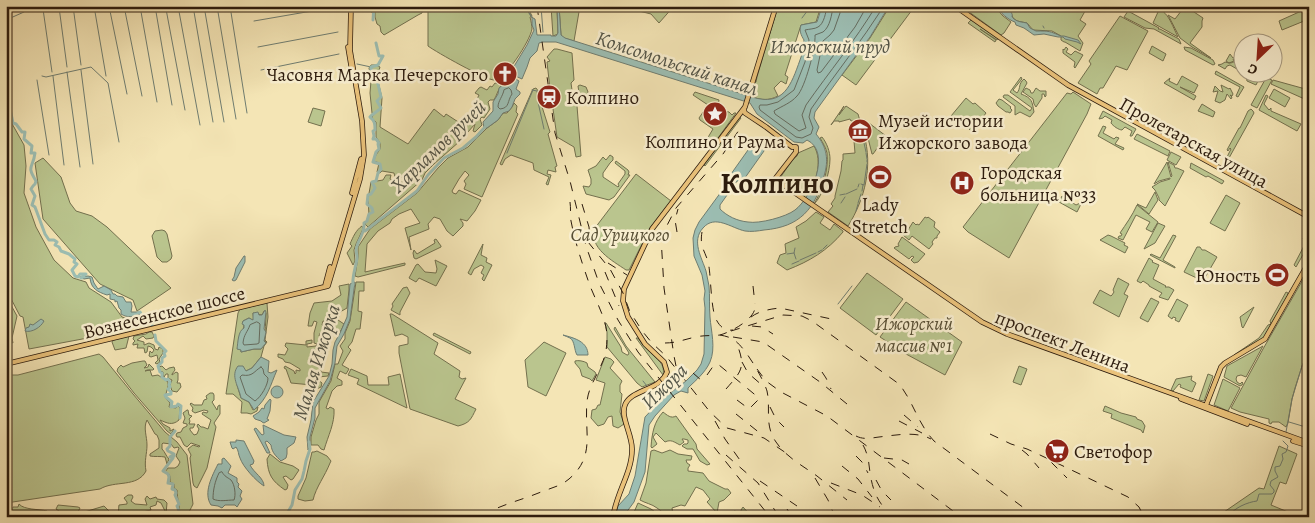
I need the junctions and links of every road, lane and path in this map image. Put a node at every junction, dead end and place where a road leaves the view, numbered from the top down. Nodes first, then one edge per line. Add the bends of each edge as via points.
1 (350, 6) edge
2 (776, 6) edge
3 (955, 6) edge
4 (744, 110) junction
5 (1309, 219) edge
6 (1309, 263) edge
7 (326, 286) junction
8 (6, 364) edge
9 (1206, 407) junction
10 (1309, 445) edge
11 (613, 517) edge

1 - 7 main road via 348,49 362,147 357,178
1 - 7 main road via 350,39 364,155 360,179
2 - 4 main road
3 - 5 main road, Пролетарская улица via 1081,95
4 - 9 main road, проспект Ленина via 796,148 775,179 976,318 1000,331
4 - 11 main road via 652,229 624,289 627,315 643,342 664,362 666,372 651,388 630,398 626,404 632,453
6 - 9 main road via 1266,340 1223,367
7 - 8 main road, Вознесенское шоссе
9 - 10 main road, проспект Ленина

